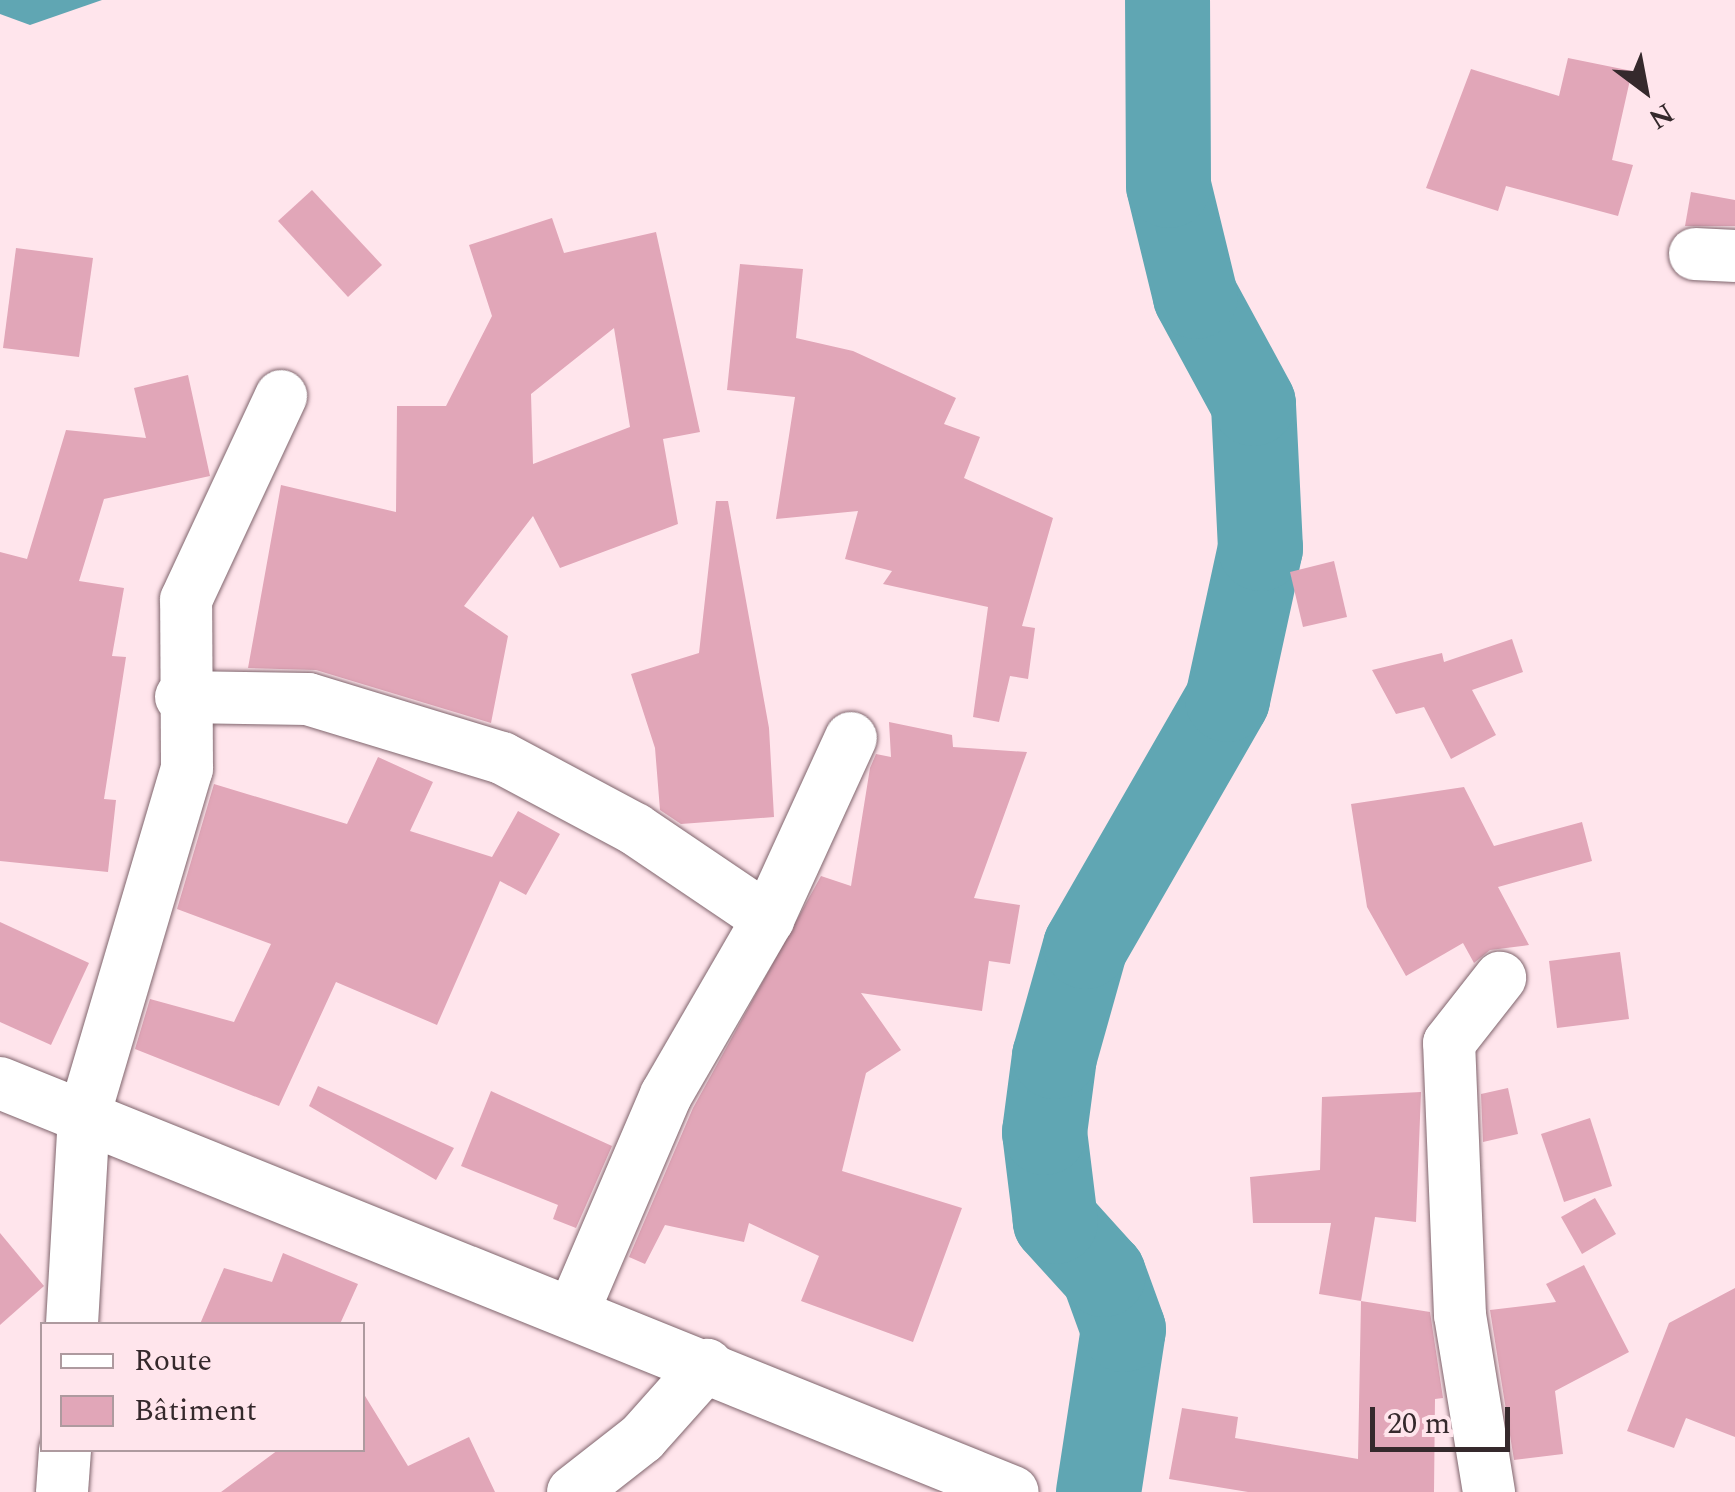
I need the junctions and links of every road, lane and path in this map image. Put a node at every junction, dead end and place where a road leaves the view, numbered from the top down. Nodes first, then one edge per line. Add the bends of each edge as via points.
1 (280, 396) dead end
2 (181, 696) junction
3 (851, 738) dead end
4 (768, 919) junction
5 (1500, 978) dead end
6 (0, 1083) edge
7 (84, 1116) junction
8 (574, 1312) junction
9 (72, 1322) edge
10 (707, 1365) junction
11 (65, 1452) edge
12 (62, 1492) edge
13 (573, 1492) edge
14 (1013, 1492) edge
15 (1489, 1492) edge

1 - 2 street via 200,553 186,600
2 - 4 street via 308,699 502,758 620,820
2 - 7 street via 180,813
3 - 4 street
4 - 8 street via 666,1096
5 - 15 street via 1449,1042 1460,1315
6 - 7 street
7 - 8 street
7 - 9 street
8 - 10 street
10 - 13 street via 642,1438
10 - 14 street
11 - 12 street

